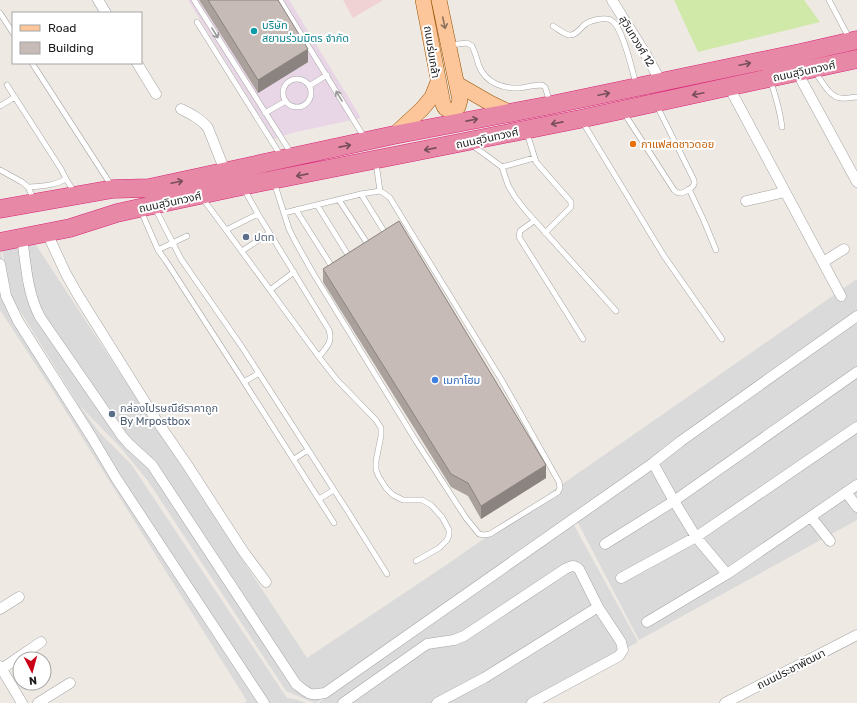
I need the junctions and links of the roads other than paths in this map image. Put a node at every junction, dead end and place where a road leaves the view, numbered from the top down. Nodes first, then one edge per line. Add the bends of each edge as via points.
1 (98, 0) edge
2 (194, 0) edge
3 (280, 0) edge
4 (423, 0) edge
5 (439, 0) edge
6 (612, 0) edge
7 (829, 0) edge
8 (105, 12) edge
9 (0, 13) edge
10 (197, 22) dead end
11 (553, 26) dead end
12 (12, 31) edge
13 (854, 35) edge
14 (448, 45) junction
15 (857, 59) edge
16 (33, 64) edge
17 (137, 64) edge
18 (809, 70) junction
19 (857, 72) edge
20 (327, 76) junction
21 (769, 78) junction
22 (438, 82) junction
23 (660, 82) junction
24 (457, 84) junction
25 (7, 85) dead end
26 (309, 86) junction
27 (637, 87) junction
28 (729, 87) junction
29 (156, 94) dead end
30 (15, 97) junction
31 (857, 97) edge
32 (286, 102) junction
33 (656, 103) junction
34 (550, 105) junction
35 (0, 106) edge
36 (182, 109) dead end
37 (622, 110) junction
38 (265, 112) junction
39 (511, 112) junction
40 (580, 119) junction
41 (782, 127) dead end
42 (526, 130) junction
43 (394, 135) junction
44 (367, 142) junction
45 (468, 142) junction
46 (287, 158) junction
47 (534, 158) junction
48 (375, 160) junction
49 (502, 167) junction
50 (0, 170) edge
51 (225, 171) junction
52 (66, 179) junction
53 (274, 180) junction
54 (857, 182) edge
55 (242, 186) junction
56 (149, 188) junction
57 (113, 189) junction
58 (689, 189) junction
59 (380, 191) junction
60 (785, 192) junction
61 (361, 194) junction
62 (77, 196) junction
63 (200, 196) junction
64 (339, 200) junction
65 (746, 201) dead end
66 (317, 205) junction
67 (147, 207) junction
68 (0, 209) edge
69 (296, 210) junction
70 (41, 211) junction
71 (284, 213) junction
72 (258, 214) junction
73 (0, 220) edge
74 (534, 221) junction
75 (226, 230) junction
76 (0, 233) edge
77 (269, 233) junction
78 (545, 233) junction
79 (187, 236) dead end
80 (387, 236) edge
81 (22, 238) junction
82 (0, 242) edge
83 (172, 244) junction
84 (370, 248) edge
85 (844, 249) dead end
86 (158, 250) junction
87 (716, 250) dead end
88 (242, 251) junction
89 (351, 260) edge
90 (823, 262) junction
91 (0, 264) edge
92 (334, 271) edge
93 (294, 272) junction
94 (270, 290) junction
95 (842, 296) dead end
96 (616, 311) dead end
97 (857, 316) edge
98 (583, 339) dead end
99 (722, 339) dead end
100 (319, 357) junction
101 (857, 372) edge
102 (259, 373) junction
103 (244, 382) junction
104 (857, 427) edge
105 (308, 450) junction
106 (294, 459) junction
107 (654, 464) junction
108 (857, 485) edge
109 (334, 490) junction
110 (846, 492) junction
111 (319, 499) junction
112 (674, 501) junction
113 (857, 507) edge
114 (811, 517) junction
115 (334, 523) dead end
116 (696, 536) junction
117 (830, 541) dead end
118 (604, 544) dead end
119 (416, 561) dead end
120 (387, 574) dead end
121 (727, 574) junction
122 (621, 578) dead end
123 (266, 582) dead end
124 (19, 597) dead end
125 (598, 606) junction
126 (0, 609) edge
127 (648, 622) dead end
128 (857, 636) edge
129 (40, 642) dead end
130 (1, 668) edge
131 (70, 682) dead end
132 (22, 703) edge
133 (38, 703) edge
134 (264, 703) edge
135 (343, 703) edge
136 (437, 703) edge
137 (532, 703) edge
138 (725, 703) edge

1 - 8 street
2 -> 38 lane
3 - 20 lane
4 - 22 main road, ถนนร่มเกล้า
5 -> 14 main road, ถนนร่มเกล้า
6 - 23 street, สุวินทวงศ์ 12
7 - 13 lane
9 - 12 lane
10 - 46 lane
11 - 27 lane via 570,35 586,23 610,20 616,25 622,38
23 -> 13 highway, ถนนสุวินทวงศ์ via 800,53 822,43
14 - 24 main road, ถนนร่มเกล้า
14 - 34 lane via 467,43 472,46 483,73 496,84 508,88 542,85
15 - 18 highway, ถนนสุวินทวงศ์
16 - 57 lane
17 - 29 street
18 - 19 highway
18 - 21 highway, ถนนสุวินทวงศ์
18 - 31 lane via 834,97
18 - 54 street
20 - 26 lane
44 -> 20 lane
21 - 28 highway, ถนนสุวินทวงศ์
21 - 41 lane via 781,115
22 - 24 main road via 447,110 456,109 459,104
22 - 43 main road, ถนนร่มเกล้า via 432,97
23 - 27 highway, ถนนสุวินทวงศ์
24 - 39 main road, ถนนร่มเกล้า
25 - 30 lane
26 - 32 lane via 311,94 307,102 296,106
26 - 32 lane via 302,80 289,81 283,93
34 -> 27 highway, ถนนสุวินทวงศ์
28 -> 33 highway, ถนนสุวินทวงศ์
28 - 60 street
30 - 35 lane
30 - 52 lane
32 - 38 lane
33 - 37 highway, ถนนสุวินทวงศ์
33 - 58 lane via 695,182
34 - 39 highway, ถนนสุวินทวงศ์
36 - 51 street via 205,123
37 - 40 highway, ถนนสุวินทวงศ์
37 - 58 lane via 674,190 681,193
38 - 46 lane
43 -> 39 highway, ถนนสุวินทวงศ์
40 -> 42 highway, ถนนสุวินทวงศ์
40 - 99 lane via 664,256
42 - 45 highway, ถนนสุวินทวงศ์
42 - 47 lane
43 - 44 highway, ถนนสุวินทวงศ์
46 -> 44 highway, ถนนสุวินทวงศ์
45 -> 48 highway, ถนนสุวินทวงศ์
45 - 49 lane
46 - 51 highway, ถนนสุวินทวงศ์
47 - 49 lane
47 - 78 lane via 571,202 571,207
48 -> 53 highway, ถนนสุวินทวงศ์
48 - 59 lane
49 - 74 lane via 511,191
50 - 70 lane via 22,182
56 -> 51 highway, ถนนสุวินทวงศ์
52 - 62 lane
52 - 70 lane via 54,185
53 - 55 highway, ถนนสุวินทวงศ์
53 - 71 lane
55 - 63 highway, ถนนสุวินทวงศ์
55 - 72 lane
56 - 57 highway, ถนนสุวินทวงศ์
56 - 70 highway, ถนนสุวินทวงศ์
57 - 62 highway, ถนนสุวินทวงศ์
58 - 87 lane
59 - 61 lane
59 - 71 lane via 390,198 413,234 501,379 559,482 558,492 490,534 479,534 466,518 420,447 313,274 289,229
60 - 65 street
60 - 90 street
61 - 64 lane
61 - 80 lane
62 - 70 highway, ถนนสุวินทวงศ์
63 - 67 highway, ถนนสุวินทวงศ์
63 - 75 lane
64 - 66 lane
64 - 84 lane
66 - 69 lane
66 - 89 lane
67 - 70 highway, ถนนสุวินทวงศ์ via 78,218
67 - 83 lane
67 - 86 lane
68 - 70 highway, ถนนสุวินทวงศ์
69 - 71 lane
69 - 92 lane
70 - 73 highway, ถนนสุวินทวงศ์
70 - 76 highway, ถนนสุวินทวงศ์
70 - 81 highway, ถนนสุวินทวงศ์
70 - 123 street via 66,274 78,295 155,418
72 - 75 lane
72 - 77 lane
74 - 78 lane
74 - 98 lane via 520,231 519,236
75 - 88 lane
77 - 88 lane
77 - 93 lane
78 - 96 lane
79 - 83 lane
81 - 82 highway, ถนนสุวินทวงศ์
81 - 107 street via 31,296 40,317 122,436 152,465 296,684 307,693 325,694
83 - 86 lane
83 - 102 lane
85 - 90 street
86 - 103 lane
88 - 94 lane
90 - 95 street
91 - 134 street via 6,296 18,321 116,478
93 - 94 lane
93 - 100 lane via 329,330 330,341
94 - 100 lane
97 - 107 street
100 - 119 lane via 381,428 376,470 386,488 403,500 422,500 431,505 449,530 447,540 439,548
101 - 112 street
102 - 103 lane
102 - 105 lane
103 - 106 lane
104 - 116 street
105 - 106 lane
105 - 109 lane
106 - 111 lane
107 - 112 street
108 - 110 street
109 - 111 lane
109 - 120 lane
110 - 113 street
110 - 114 street
111 - 115 lane
112 - 116 street
112 - 118 street
114 - 117 street
114 - 121 street
116 - 121 street
116 - 122 street
121 - 127 street
124 - 126 street
125 - 135 street via 579,569 571,566 464,636 427,644
125 - 136 street via 484,678
125 - 137 street via 621,642 623,650 619,656
128 - 138 street, ถนนประชาพัฒนา
129 - 130 street
130 - 132 street
131 - 133 street

